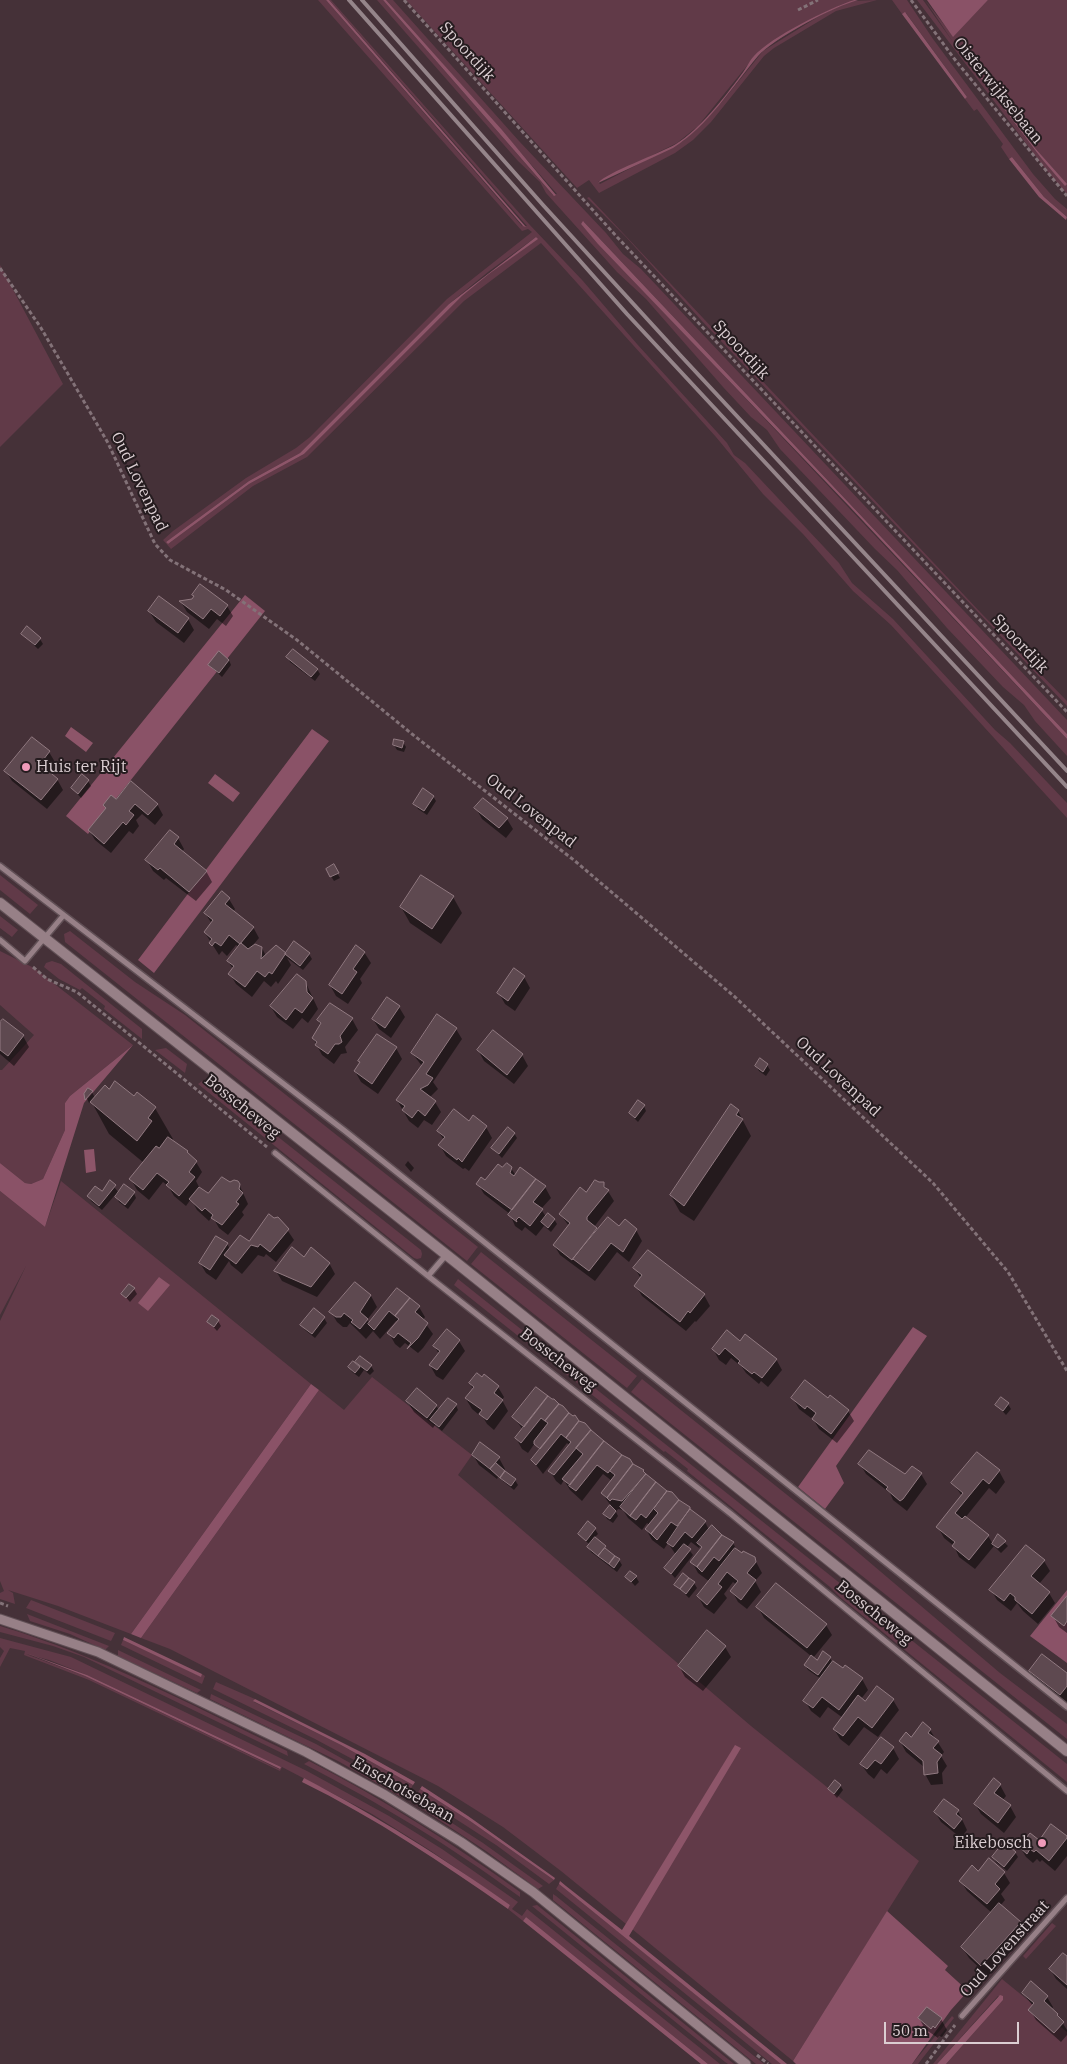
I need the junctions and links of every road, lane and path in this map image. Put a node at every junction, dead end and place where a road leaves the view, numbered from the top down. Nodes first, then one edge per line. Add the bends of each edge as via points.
1 (404, 0) edge
2 (818, 0) edge
3 (911, 0) edge
4 (798, 10) dead end
5 (1067, 196) edge
6 (0, 268) edge
7 (1067, 712) edge
8 (0, 866) edge
9 (0, 903) edge
10 (63, 916) junction
11 (45, 939) junction
12 (0, 940) edge
13 (26, 961) junction
14 (275, 1153) joint
15 (446, 1255) junction
16 (428, 1276) junction
17 (1067, 1371) edge
18 (0, 1619) edge
19 (1067, 1708) edge
20 (1067, 1751) edge
21 (1067, 1791) edge
22 (1067, 1898) edge
23 (962, 2016) joint
24 (746, 2064) edge
25 (926, 2064) edge

1 - 7 path, Spoordijk via 617,237
2 - 4 path
3 - 5 path, Oisterwijksebaan via 956,61
6 - 17 path, Oud Lovenpad via 75,386 108,443 155,544 170,560 226,590 297,640 575,861 735,997 932,1183 1008,1272
8 - 10 street
9 - 11 main road, Bosscheweg
10 - 11 street
10 - 19 street via 345,1131
11 - 13 street
11 - 15 main road, Bosscheweg
12 - 13 street
13 - 14 path, Bosscheweg via 47,978 77,992
14 - 16 street, Bosscheweg
15 - 16 street
15 - 20 main road, Bosscheweg
16 - 21 street, Bosscheweg via 730,1514
18 - 24 street, Enschotsebaan via 98,1652 306,1752 385,1795 533,1892
22 - 23 street, Oud Lovenstraat
23 - 25 path, Oud Lovenstraat

